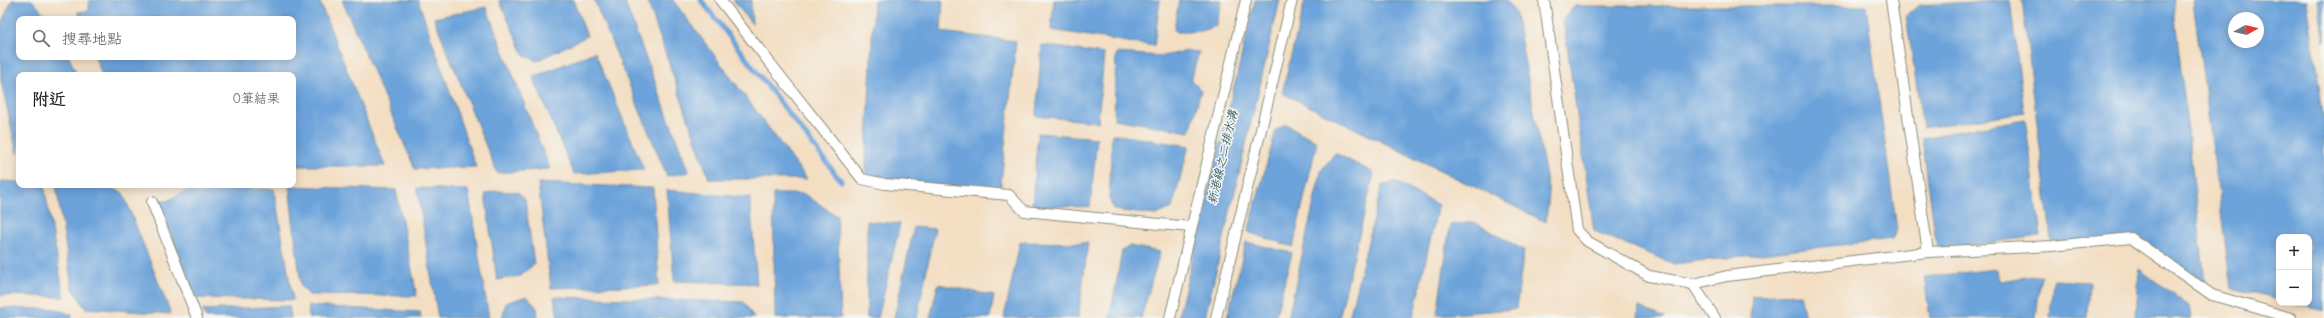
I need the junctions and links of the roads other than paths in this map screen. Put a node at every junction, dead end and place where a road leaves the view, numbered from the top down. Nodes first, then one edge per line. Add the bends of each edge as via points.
1 (720, 0) edge
2 (1246, 0) edge
3 (1292, 0) edge
4 (1544, 0) edge
5 (1891, 0) edge
6 (152, 202) dead end
7 (1191, 226) junction
8 (1928, 252) junction
9 (1693, 284) junction
10 (197, 318) edge
11 (1170, 318) edge
12 (1216, 318) edge
13 (1715, 318) edge
14 (2291, 318) edge

1 - 7 lane via 862,179 885,184 1009,195 1024,211
2 - 7 lane
3 - 12 lane
4 - 9 lane via 1577,230 1587,241 1649,276
5 - 8 lane
6 - 10 lane
7 - 11 lane
8 - 9 lane via 1727,276
8 - 14 lane via 2052,246 2132,238 2212,295
9 - 13 lane

